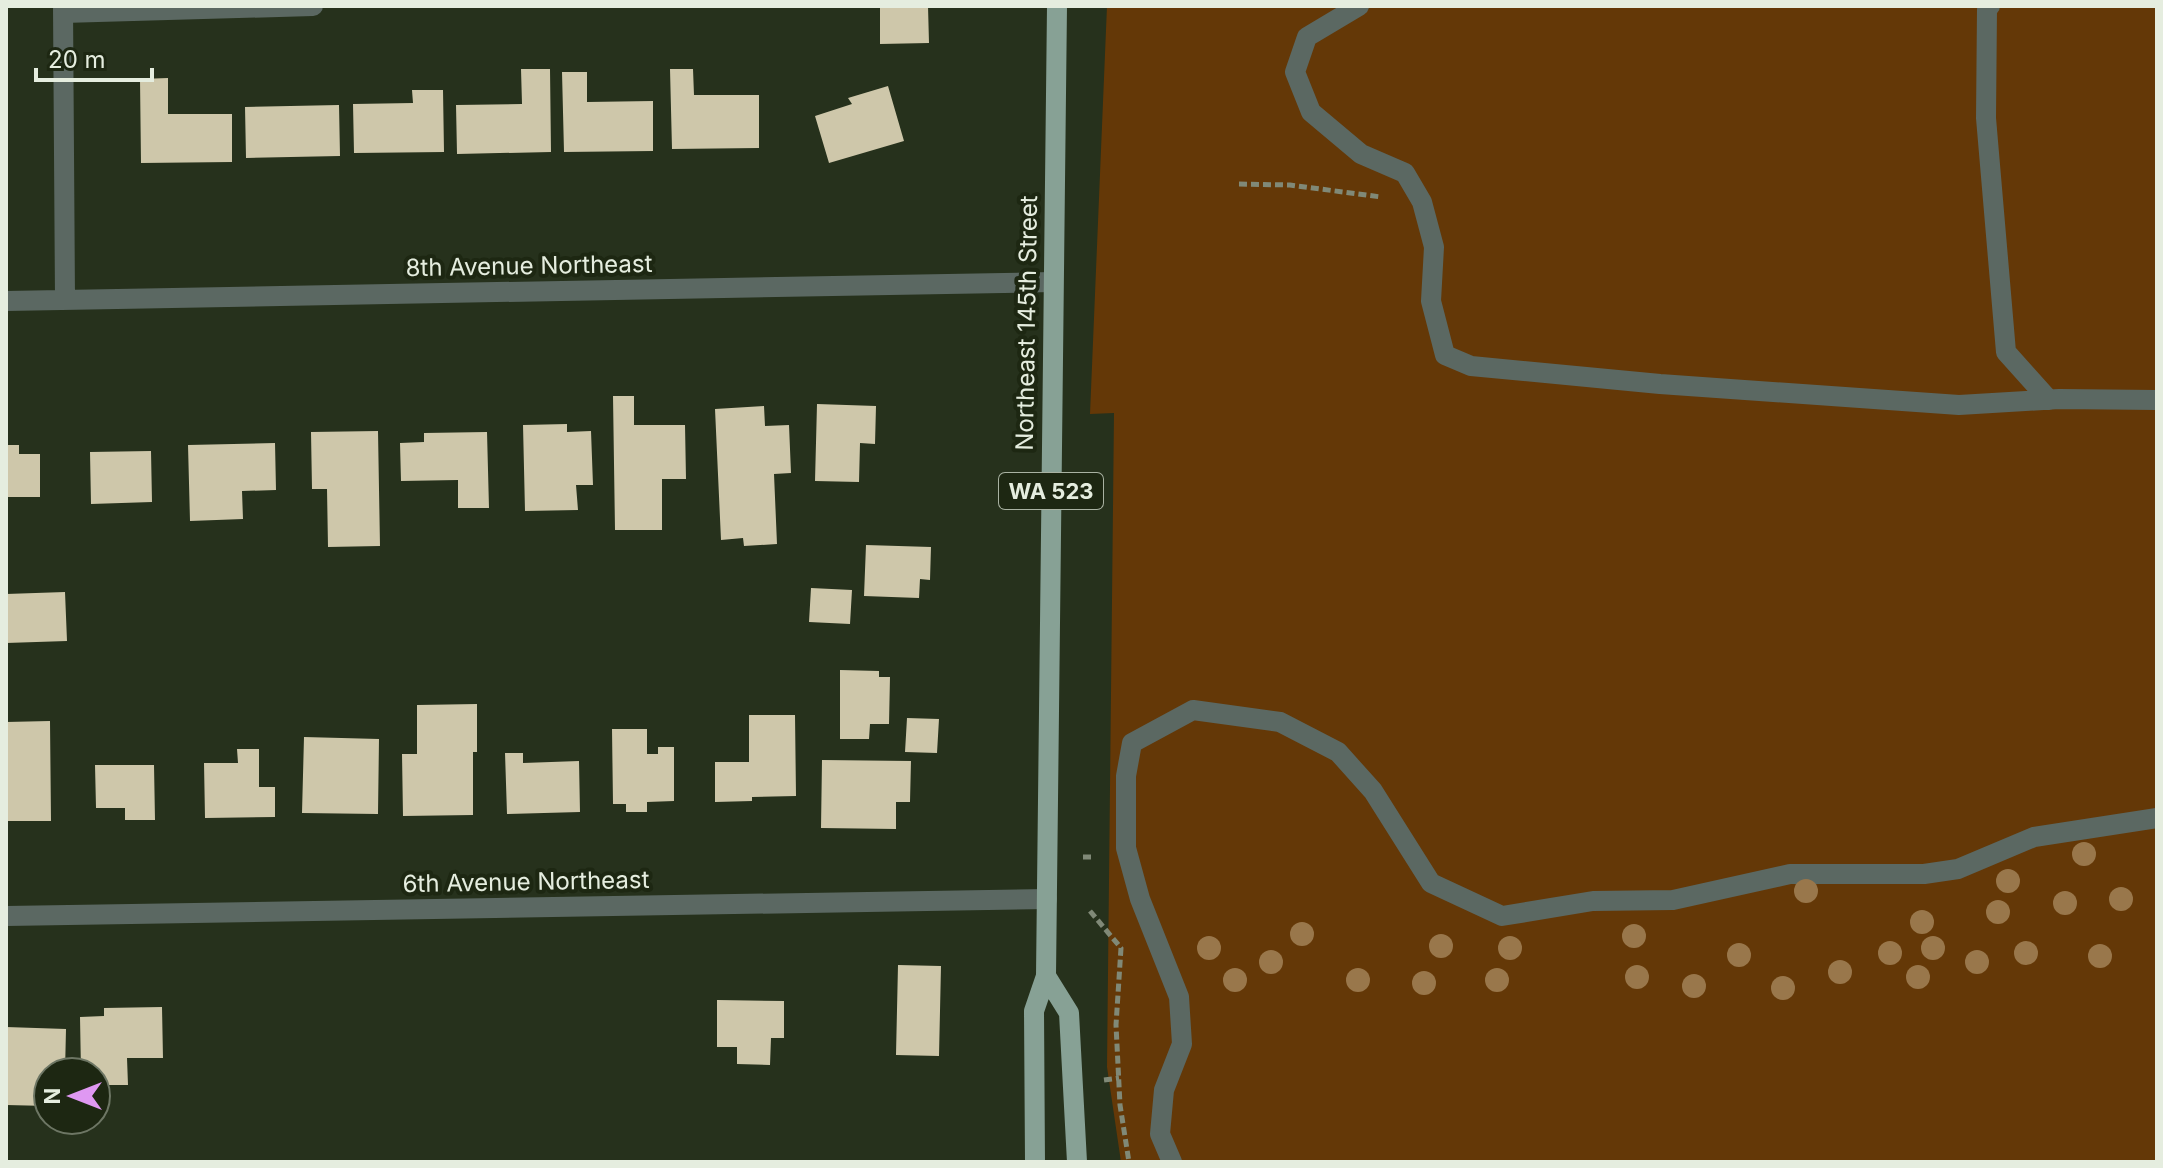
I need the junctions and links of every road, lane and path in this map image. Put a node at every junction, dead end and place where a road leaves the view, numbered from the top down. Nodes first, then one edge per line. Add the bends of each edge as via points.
1 (313, 6) edge
2 (1057, 6) edge
3 (1359, 6) edge
4 (1990, 6) edge
5 (63, 10) edge
6 (1239, 184) dead end
7 (1422, 202) junction
8 (1053, 282) junction
9 (65, 300) junction
10 (6, 301) edge
11 (2049, 400) junction
12 (2157, 400) edge
13 (2157, 818) edge
14 (1083, 857) dead end
15 (1091, 857) dead end
16 (1047, 899) junction
17 (1090, 911) dead end
18 (6, 916) edge
19 (1046, 976) junction
20 (1119, 1078) junction
21 (1104, 1080) dead end
22 (1035, 1162) edge
23 (1077, 1162) edge
24 (1129, 1162) edge
25 (1172, 1162) edge

1 - 5 street
2 - 8 main road, Northeast 145th Street / WA 523
3 - 7 street via 1307,37 1295,72 1311,112 1361,154 1405,173
4 - 11 street via 1986,118 2006,352
5 - 9 street
6 - 7 path
7 - 11 street via 1434,247 1431,301 1445,355 1471,366 1959,405
8 - 9 street, 8th Avenue Northeast
8 - 16 main road, Northeast 145th Street / WA 523
9 - 10 street, 8th Avenue Northeast
11 - 12 street
13 - 25 street via 2034,837 1958,869 1790,874 1673,900 1593,901 1502,916 1431,883 1373,791 1338,752 1280,722 1193,710 1132,743 1126,776 1126,848 1179,997 1182,1044 1164,1090 1160,1134
14 - 15 path
16 - 18 street, 6th Avenue Northeast
16 - 19 main road, Northeast 145th Street / WA 523
17 - 20 path via 1121,948
19 - 22 main road, Northeast 145th Street via 1034,1011
19 - 23 main road via 1069,1013
20 - 21 path
20 - 24 path

